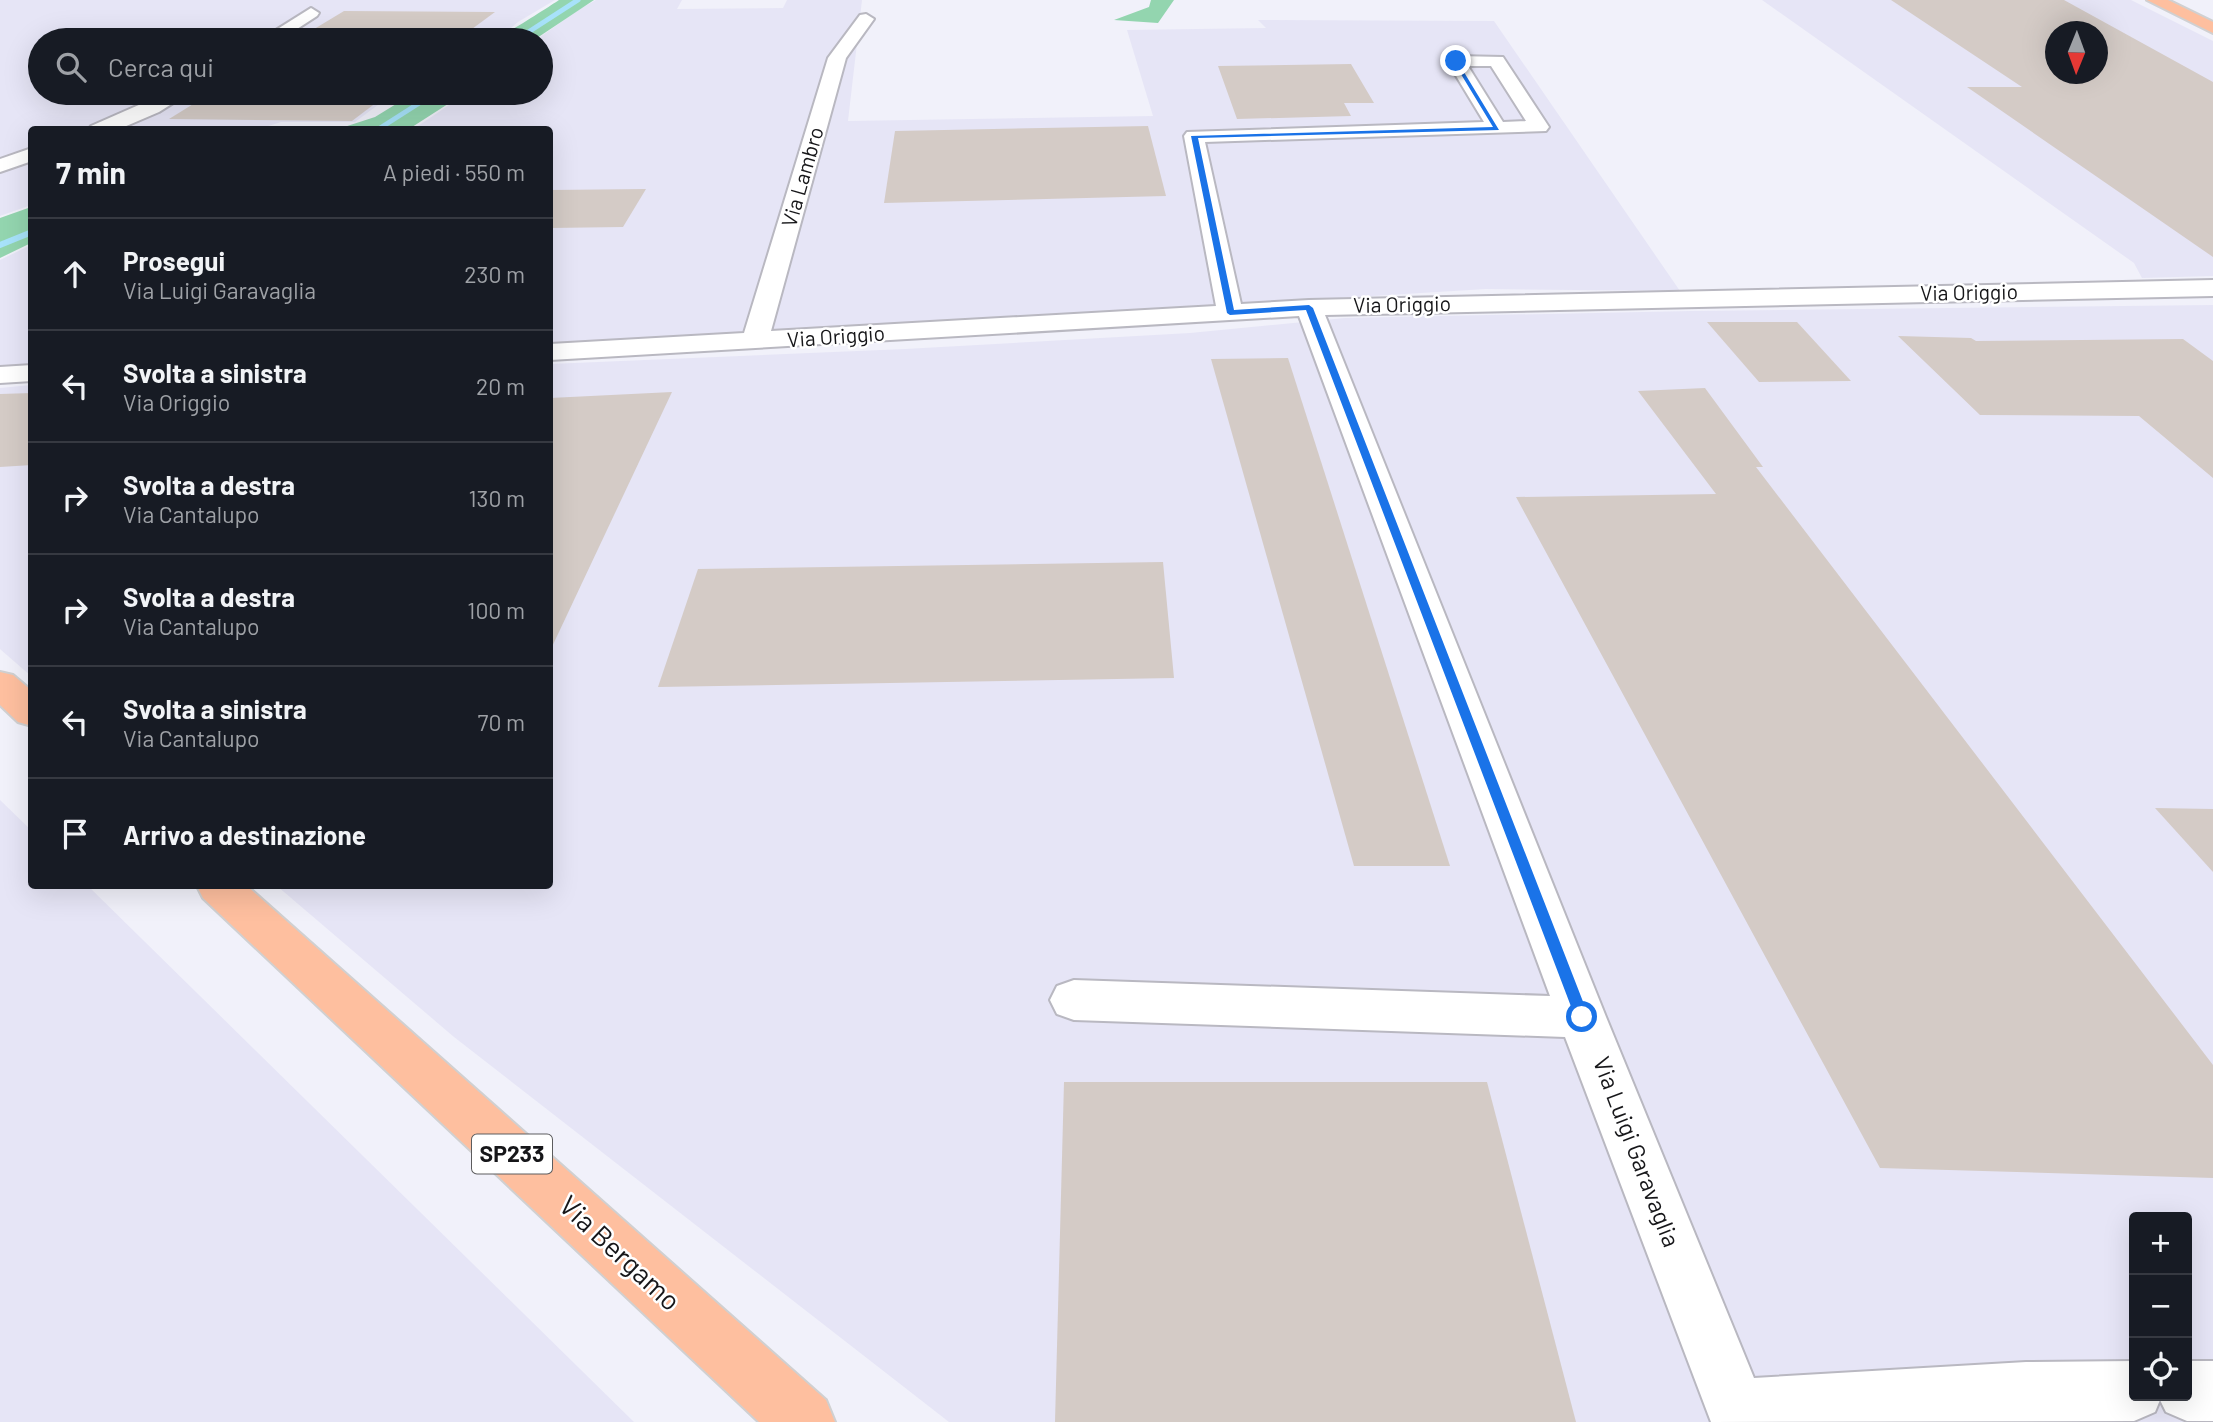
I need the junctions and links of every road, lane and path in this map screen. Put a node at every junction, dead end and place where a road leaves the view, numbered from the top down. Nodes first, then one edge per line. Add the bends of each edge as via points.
1 (2155, 0) edge
2 (311, 13) dead end
3 (866, 19) dead end
4 (288, 28) edge
5 (2213, 29) edge
6 (158, 105) edge
7 (107, 126) edge
8 (1497, 128) dead end
9 (28, 156) edge
10 (0, 166) edge
11 (2213, 288) edge
12 (1309, 308) junction
13 (1230, 313) junction
14 (755, 342) junction
15 (553, 352) edge
16 (28, 373) edge
17 (0, 375) edge
18 (0, 684) edge
19 (28, 709) edge
20 (222, 889) edge
21 (1074, 1000) dead end
22 (1582, 1017) junction
23 (2192, 1391) edge
24 (2213, 1391) edge
25 (2129, 1392) edge
26 (2035, 1407) edge
27 (1739, 1418) edge
28 (804, 1422) edge

1 - 5 main road
2 - 4 street
3 - 14 street, Via Lambro via 837,58
6 - 7 street
8 - 13 street via 1194,136
9 - 10 street
11 - 12 street, Via Origgio
12 - 13 street, Via Origgio
12 - 22 street, Via Luigi Garavaglia
13 - 14 street, Via Origgio
14 - 15 street, Via Origgio
16 - 17 street
18 - 19 main road
20 - 28 main road, Via Bergamo / SP233
21 - 22 street
22 - 27 street, Via Luigi Garavaglia
23 - 24 street
25 - 26 street
26 - 27 street

